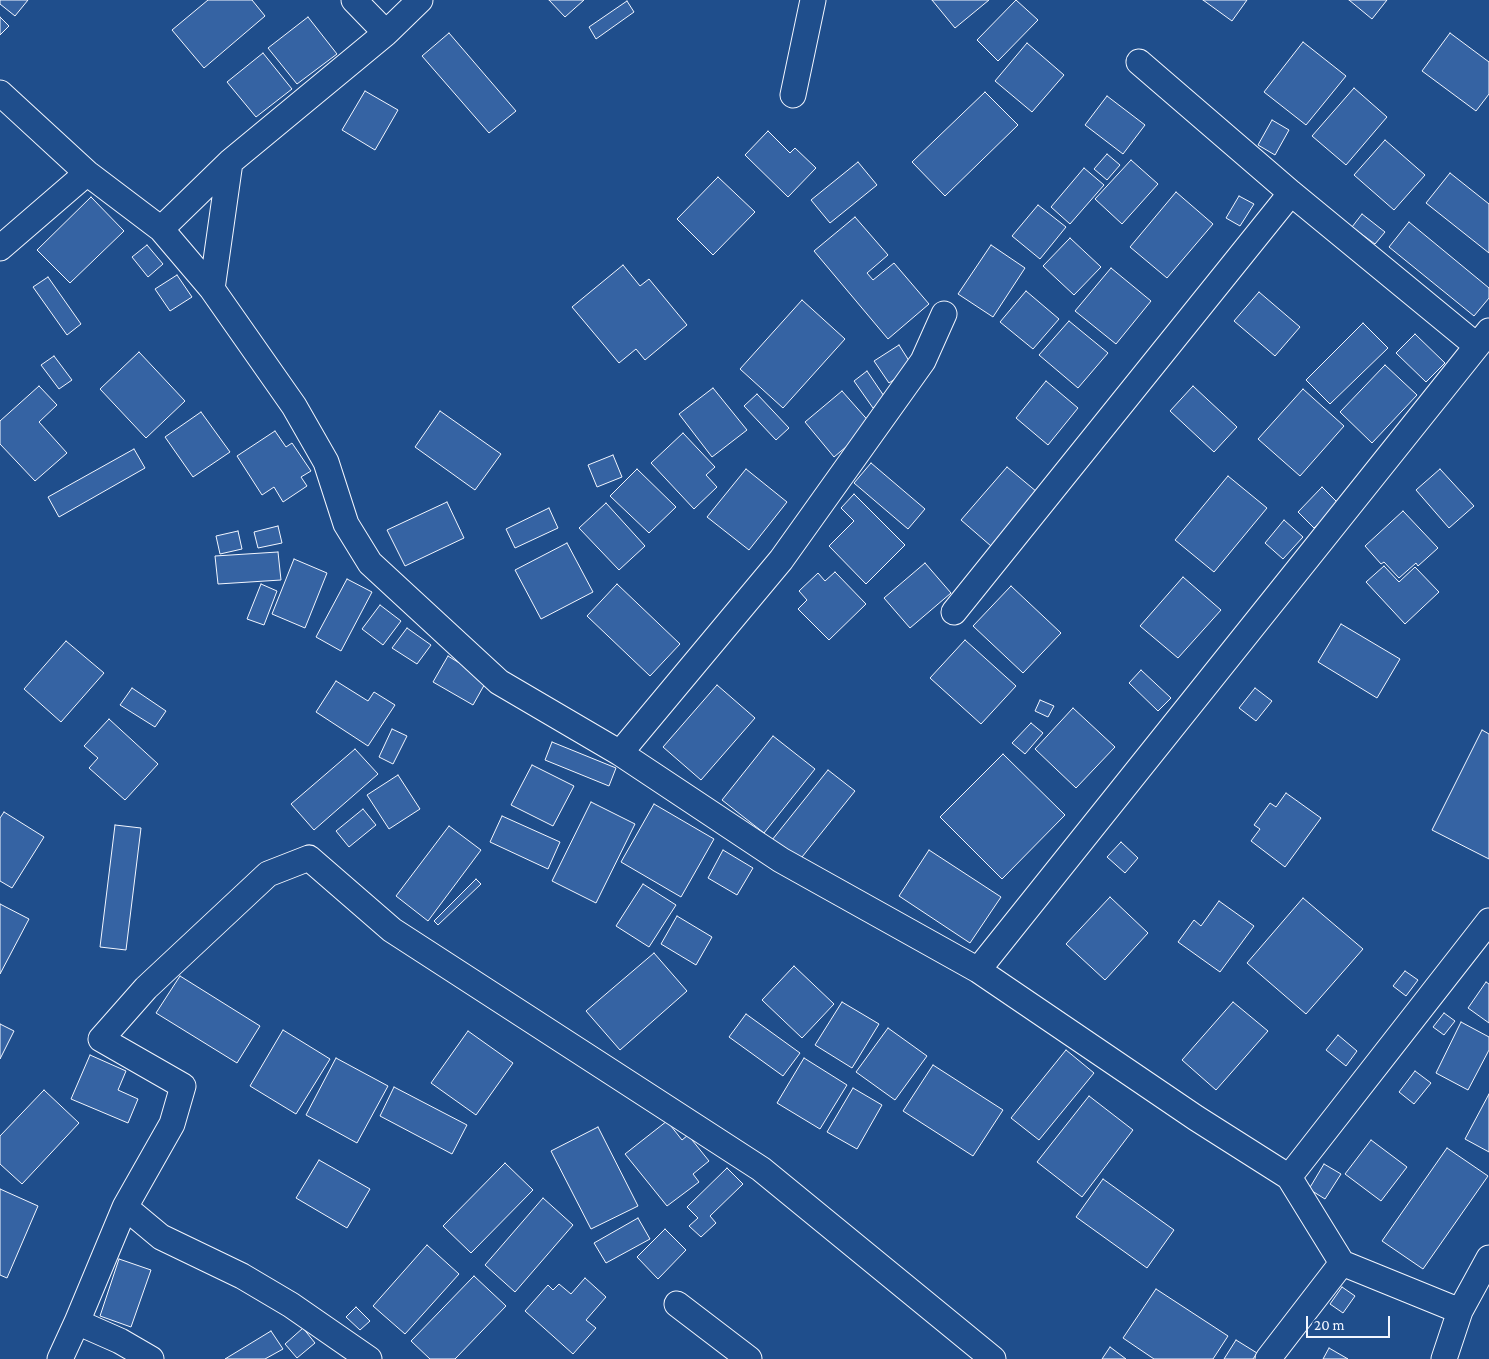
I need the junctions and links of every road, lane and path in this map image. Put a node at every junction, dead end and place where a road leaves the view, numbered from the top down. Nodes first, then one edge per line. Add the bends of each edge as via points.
1 (354, 0) edge
2 (420, 0) edge
3 (813, 0) edge
4 (386, 33) junction
5 (1139, 62) dead end
6 (0, 93) edge
7 (793, 94) dead end
8 (230, 162) junction
9 (88, 173) junction
10 (1291, 193) junction
11 (161, 229) junction
12 (0, 248) edge
13 (212, 289) junction
14 (944, 314) dead end
15 (1483, 339) edge
16 (954, 612) dead end
17 (620, 753) junction
18 (1489, 920) edge
19 (978, 970) junction
20 (1289, 1177) junction
21 (125, 1207) junction
22 (1489, 1258) edge
23 (1342, 1263) junction
24 (677, 1304) dead end
25 (1460, 1310) junction
26 (77, 1322) junction
27 (60, 1359) edge
28 (151, 1359) edge
29 (369, 1359) edge
30 (749, 1359) edge
31 (993, 1359) edge
32 (1268, 1359) edge
33 (1444, 1359) edge

1 - 4 street
2 - 4 street
3 - 7 street
4 - 8 street
5 - 10 street
6 - 9 street
8 - 11 street
8 - 13 street
9 - 11 street
9 - 12 street
10 - 15 street
10 - 16 street
11 - 13 street
13 - 17 street via 294,406 326,462 346,524 370,562 499,682
14 - 17 street via 923,361 780,560
15 - 19 street
17 - 19 street via 781,860
18 - 20 street
19 - 20 street
20 - 23 street
21 - 26 street
21 - 29 street via 161,1237 242,1276 291,1305
21 - 31 street via 172,1124 183,1086 102,1039 146,988 268,874 309,858 392,930 761,1169
22 - 25 street
23 - 25 street
23 - 32 street
24 - 30 street
25 - 33 street
26 - 27 street
26 - 28 street

